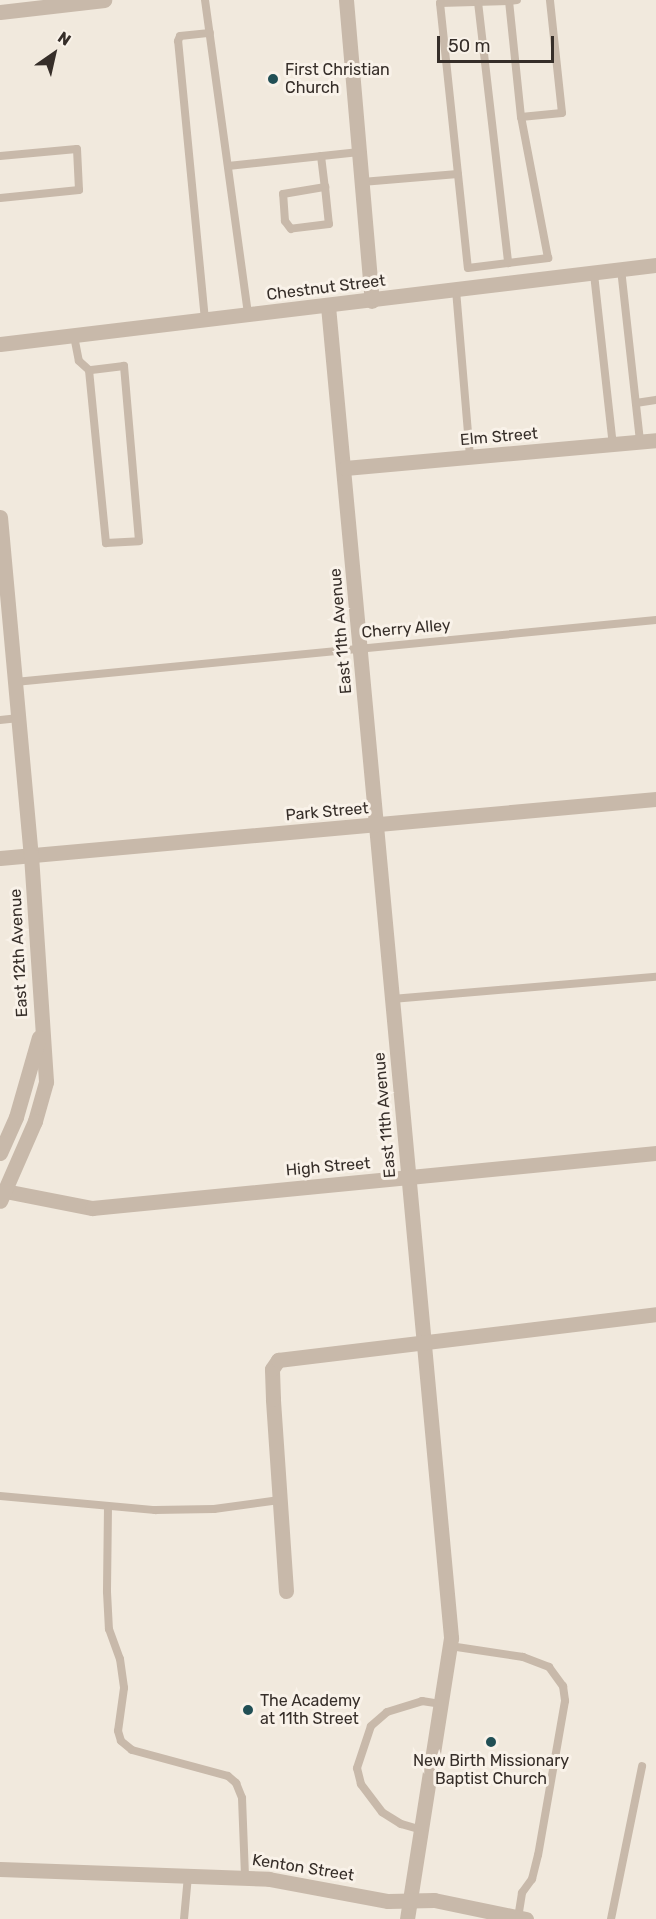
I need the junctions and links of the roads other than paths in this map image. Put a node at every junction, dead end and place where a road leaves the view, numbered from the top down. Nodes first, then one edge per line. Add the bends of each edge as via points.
1 (104, 0) edge
2 (206, 0) edge
3 (346, 0) edge
4 (550, 0) edge
5 (513, 1) edge
6 (453, 2) edge
7 (478, 2) junction
8 (22, 5) edge
9 (0, 12) edge
10 (210, 33) junction
11 (521, 117) junction
12 (359, 152) junction
13 (0, 156) edge
14 (321, 156) junction
15 (228, 166) junction
16 (459, 174) junction
17 (362, 182) junction
18 (325, 187) junction
19 (0, 198) edge
20 (508, 263) junction
21 (656, 265) edge
22 (621, 269) junction
23 (594, 274) junction
24 (456, 290) junction
25 (372, 301) junction
26 (328, 306) junction
27 (248, 315) junction
28 (205, 320) junction
29 (74, 336) junction
30 (0, 344) edge
31 (89, 370) junction
32 (656, 400) edge
33 (636, 403) junction
34 (648, 441) edge
35 (614, 445) junction
36 (470, 458) junction
37 (345, 468) junction
38 (0, 517) edge
39 (1, 545) edge
40 (656, 620) edge
41 (361, 648) junction
42 (15, 682) junction
43 (19, 718) junction
44 (0, 720) edge
45 (656, 799) edge
46 (377, 826) junction
47 (31, 855) junction
48 (0, 858) edge
49 (656, 977) edge
50 (393, 999) junction
51 (41, 1029) junction
52 (0, 1153) edge
53 (656, 1153) edge
54 (408, 1178) junction
55 (2, 1196) edge
56 (656, 1314) edge
57 (423, 1341) junction
58 (0, 1496) edge
59 (279, 1500) junction
60 (108, 1507) junction
61 (286, 1591) dead end
62 (450, 1646) junction
63 (442, 1705) junction
64 (642, 1766) dead end
65 (422, 1830) junction
66 (0, 1869) edge
67 (188, 1876) junction
68 (245, 1877) junction
69 (410, 1902) junction
70 (522, 1918) edge
71 (184, 1919) edge
72 (407, 1919) edge
73 (611, 1919) edge

1 - 8 street
2 - 10 lane
3 - 12 street
4 - 11 lane via 562,113
5 - 7 lane
5 - 11 lane
6 - 7 lane
6 - 16 lane via 440,3
7 - 20 lane
8 - 9 street
10 - 15 lane
10 - 28 lane via 180,36 178,41
11 - 20 lane via 548,258
12 - 14 lane
12 - 17 street
13 - 19 lane via 77,149 79,190
14 - 15 lane
14 - 18 lane
15 - 27 lane
16 - 17 lane
16 - 20 lane via 468,268
17 - 25 street
18 - 18 lane via 283,194 285,221 291,229 329,224
21 - 22 street, Chestnut Street
22 - 23 street, Chestnut Street
22 - 33 lane
23 - 24 street, Chestnut Street
23 - 35 lane
24 - 25 street, Chestnut Street
24 - 36 lane
25 - 26 street, Chestnut Street
26 - 27 street, Chestnut Street
26 - 37 street, East 11th Avenue
27 - 28 street, Chestnut Street
28 - 29 street, Chestnut Street
29 - 30 street, Chestnut Street
29 - 31 lane via 79,361
31 - 31 lane via 106,543 139,541 124,366
32 - 33 lane
33 - 34 lane
34 - 35 street, Elm Street
35 - 36 street, Elm Street
36 - 37 street, Elm Street
37 - 41 street, East 11th Avenue
38 - 39 street, East 12th Avenue
39 - 42 street, East 12th Avenue
40 - 41 lane, Cherry Alley
41 - 42 lane, Cherry Alley
41 - 46 street, East 11th Avenue
42 - 43 street, East 12th Avenue
43 - 44 lane
43 - 47 street, East 12th Avenue
45 - 46 street, Park Street
46 - 47 street, Park Street
46 - 50 street, East 11th Avenue
47 - 48 street, Park Street
47 - 51 street, East 12th Avenue
49 - 50 lane
50 - 54 street, East 11th Avenue
51 - 52 street, East 12th Avenue via 16,1117
51 - 55 street, East 12th Avenue via 46,1082 35,1121
53 - 54 street, High Street
54 - 55 street, High Street via 92,1208
54 - 57 street, East 11th Avenue
56 - 57 street
57 - 59 street via 294,1355 276,1361 272,1375
57 - 62 street, East 11th Avenue via 447,1571
58 - 60 lane
59 - 60 lane via 185,1510
59 - 61 street
60 - 68 lane via 109,1629 120,1659 124,1688 118,1731 121,1741 132,1750 228,1776 236,1783 242,1798
62 - 63 street, East 11th Avenue
62 - 70 lane via 523,1657 549,1667 563,1686 564,1701 538,1855 532,1879 522,1893
63 - 65 street, East 11th Avenue
63 - 65 lane via 422,1701 387,1712 371,1726 357,1768 361,1784 382,1812
64 - 73 lane
65 - 69 street, East 11th Avenue
66 - 67 street, Kenton Street
67 - 68 street, Kenton Street
67 - 71 lane
68 - 69 street, Kenton Street
69 - 70 street, Kenton Street via 434,1900
69 - 72 street, East 11th Avenue

